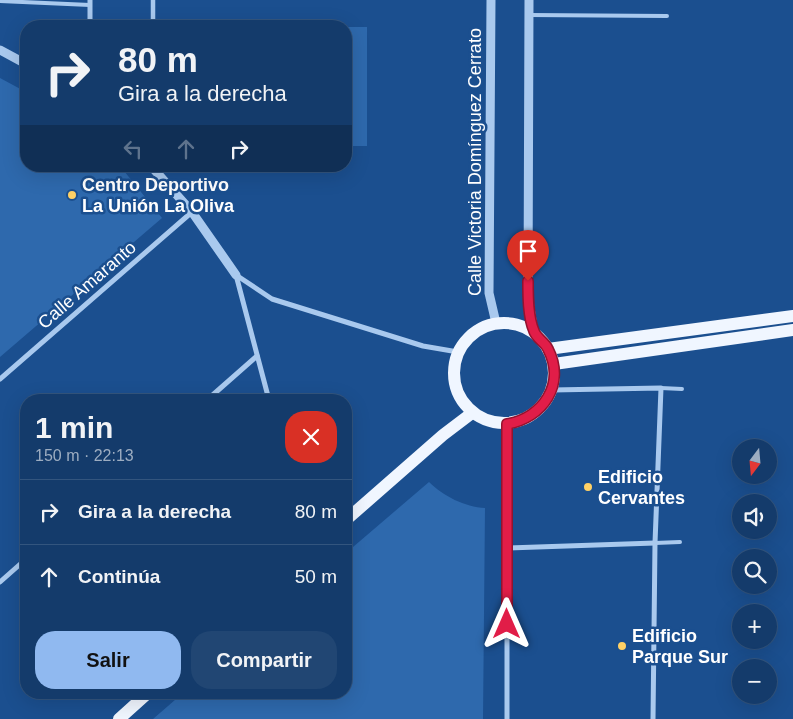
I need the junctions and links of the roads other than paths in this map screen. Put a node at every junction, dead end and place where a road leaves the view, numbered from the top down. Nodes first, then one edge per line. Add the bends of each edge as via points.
1 (153, 0) edge
2 (491, 0) edge
3 (529, 0) edge
4 (0, 1) edge
5 (90, 3) edge
6 (529, 14) junction
7 (667, 16) dead end
8 (90, 20) edge
9 (153, 20) edge
10 (0, 50) edge
11 (20, 61) edge
12 (156, 172) edge
13 (192, 212) junction
14 (236, 275) junction
15 (793, 316) edge
16 (496, 323) junction
17 (793, 330) edge
18 (534, 333) junction
19 (548, 349) junction
20 (458, 352) junction
21 (257, 356) junction
22 (554, 364) junction
23 (0, 379) edge
24 (661, 388) junction
25 (682, 389) dead end
26 (552, 390) junction
27 (214, 394) edge
28 (267, 394) edge
29 (472, 413) junction
30 (507, 424) junction
31 (352, 515) edge
32 (680, 542) dead end
33 (655, 543) junction
34 (507, 548) junction
35 (20, 564) edge
36 (0, 582) edge
37 (141, 699) edge
38 (119, 719) edge
39 (507, 719) edge
40 (652, 719) edge

1 - 9 street
2 - 16 street, Calle Victoria Domínguez Cerrato via 489,293
3 - 6 street
4 - 5 lane
5 - 8 street
6 - 7 lane
6 - 18 street via 528,295
10 - 11 street
12 - 13 street
13 - 14 street
13 - 23 street, Calle Amaranto
14 - 20 street via 272,299 417,344
14 - 21 street
15 - 19 main road
16 - 18 main road via 522,326
16 - 20 main road via 480,328 467,338
17 - 22 main road
18 - 19 main road
19 - 22 main road
20 - 29 main road via 453,378 456,392
21 - 27 street
21 - 28 street
22 - 26 main road
24 - 25 lane
24 - 26 street
24 - 33 street
26 - 30 main road via 545,404 534,414
29 - 30 main road via 483,420
29 - 31 main road
30 - 34 street
32 - 33 lane
33 - 34 street
33 - 40 street
34 - 39 street
35 - 36 street
37 - 38 main road

